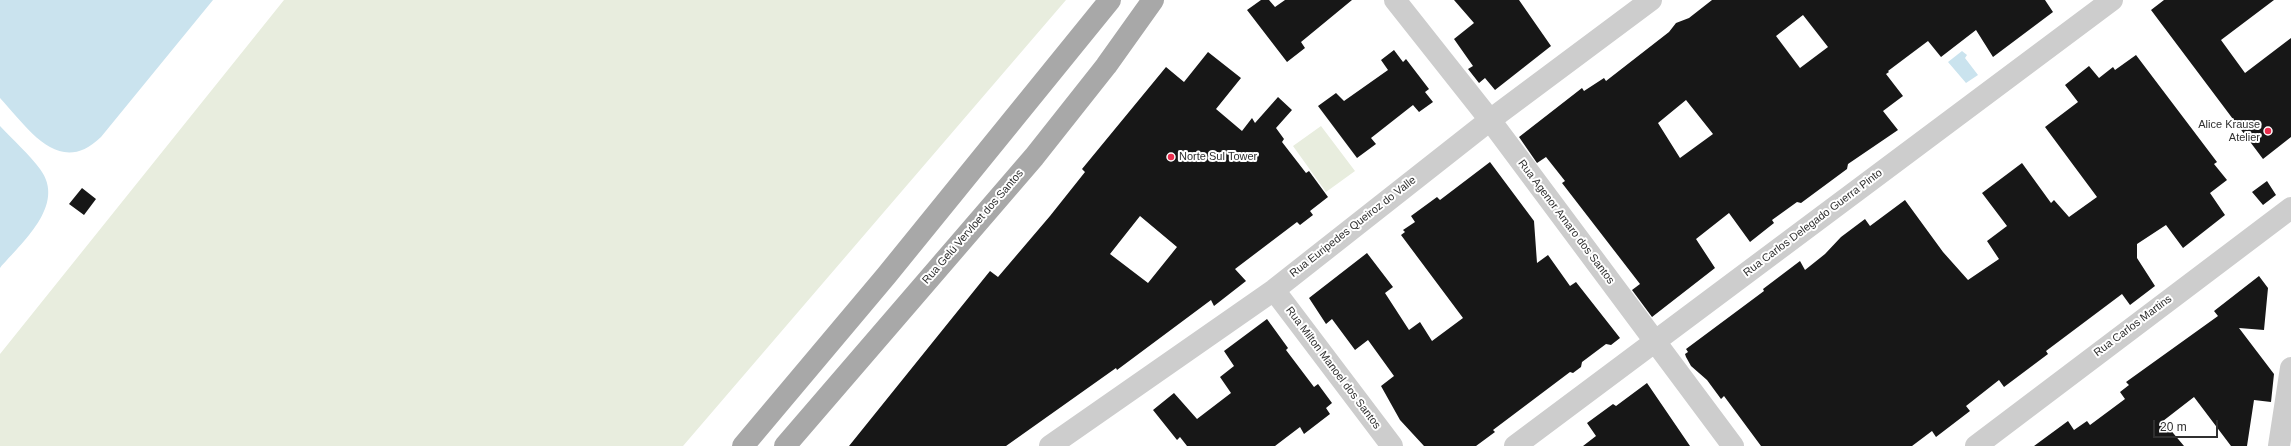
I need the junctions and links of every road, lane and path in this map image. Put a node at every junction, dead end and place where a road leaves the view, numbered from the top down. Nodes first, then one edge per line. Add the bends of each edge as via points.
1 (1110, 0) edge
2 (1153, 0) edge
3 (1395, 0) edge
4 (1651, 0) edge
5 (2112, 0) edge
6 (1490, 120) junction
7 (2291, 208) edge
8 (1274, 290) junction
9 (1655, 341) junction
10 (2291, 368) edge
11 (743, 446) edge
12 (785, 446) edge
13 (1050, 446) edge
14 (1392, 446) edge
15 (1515, 446) edge
16 (1733, 446) edge
17 (1976, 446) edge
18 (2279, 446) edge

1 - 11 main road via 886,276
2 - 12 main road, Rua Gelú Vervloet dos Santos via 1106,66 1034,157
3 - 6 street, Rua Agenor Amaro dos Santos
4 - 6 street, Rua Euripedes Queiroz do Valle
5 - 9 street, Rua Carlos Delegado Guerra Pinto
6 - 8 street, Rua Euripedes Queiroz do Valle
6 - 9 street, Rua Agenor Amaro dos Santos
7 - 17 street, Rua Carlos Martins
8 - 13 street, Rua Euripedes Queiroz do Valle
8 - 14 street, Rua Milton Manoel dos Santos
9 - 15 street, Rua Carlos Delegado Guerra Pinto
9 - 16 street, Rua Agenor Amaro dos Santos
10 - 18 street

